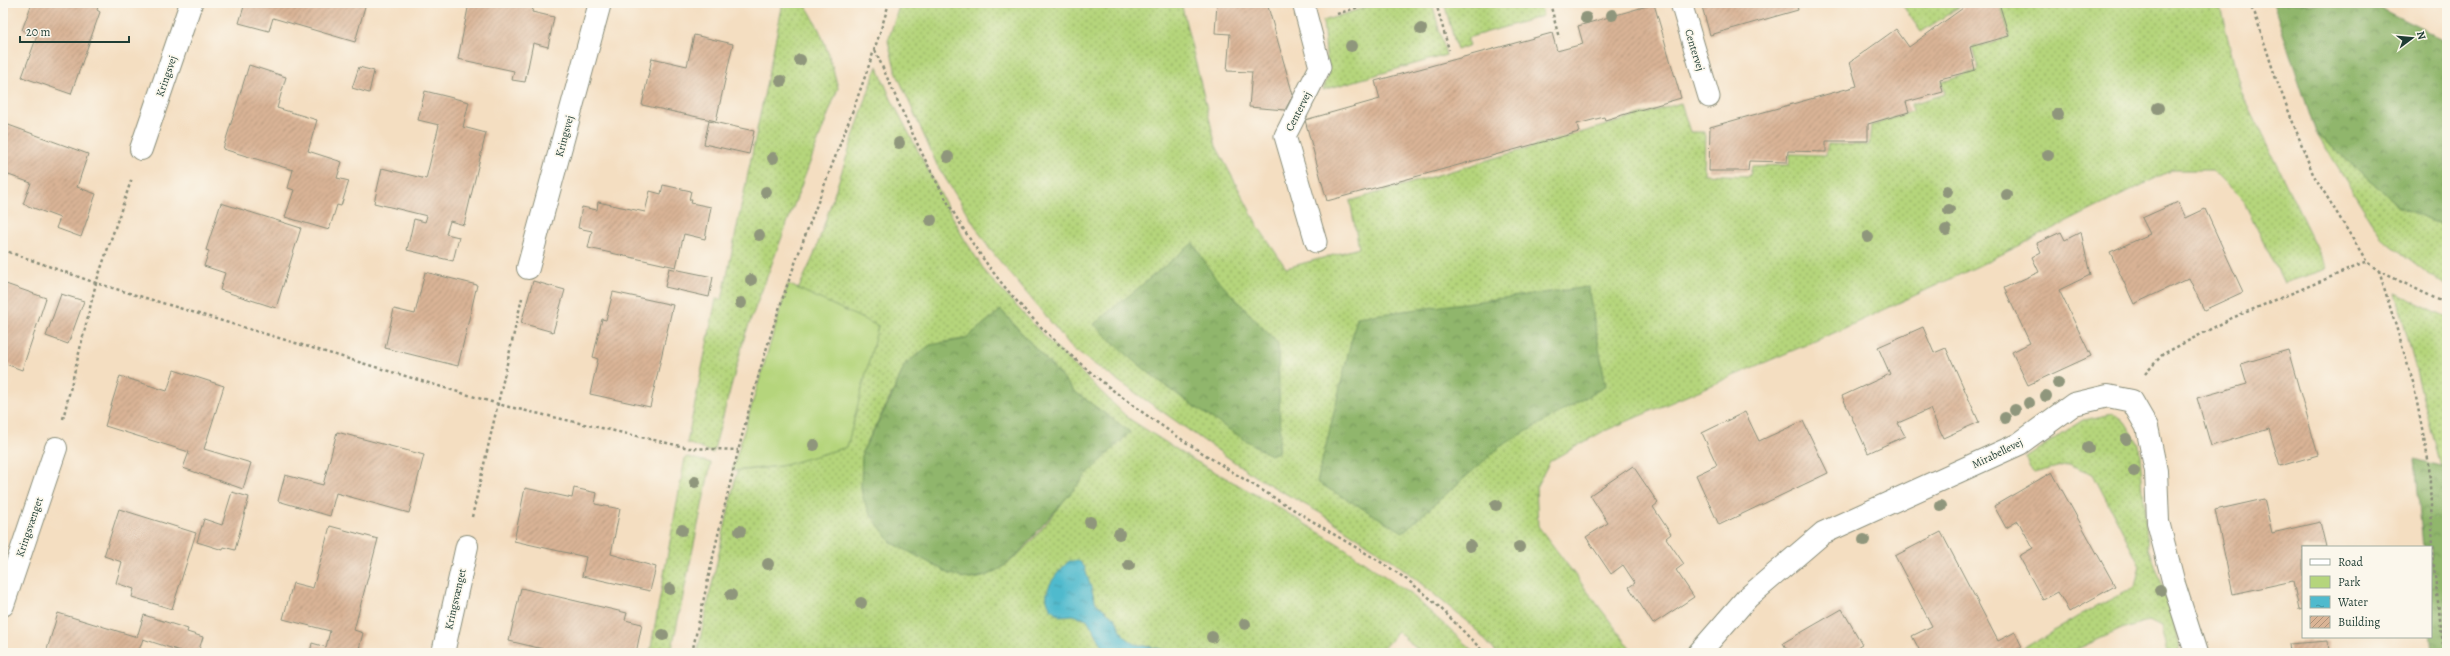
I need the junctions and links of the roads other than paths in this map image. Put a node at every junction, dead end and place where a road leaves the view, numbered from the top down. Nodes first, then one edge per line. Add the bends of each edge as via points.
1 (191, 3) edge
2 (600, 3) edge
3 (1303, 3) edge
4 (1681, 3) edge
5 (1709, 97) dead end
6 (141, 149) road end
7 (1316, 242) dead end
8 (528, 268) road end
9 (56, 448) road end
10 (468, 546) road end
11 (3, 605) edge
12 (443, 653) edge
13 (1699, 653) edge
14 (2196, 653) edge

1 - 6 street, Kringsvej
2 - 8 street, Kringsvej
3 - 7 lane, Centervej via 1320,67 1285,136
4 - 5 lane, Centervej
9 - 11 street, Kringsvænget
10 - 12 street, Kringsvænget
13 - 14 street, Mirabellevej via 1747,598 1823,533 2019,444 2074,404 2108,396 2132,401 2147,427 2156,471 2158,522

